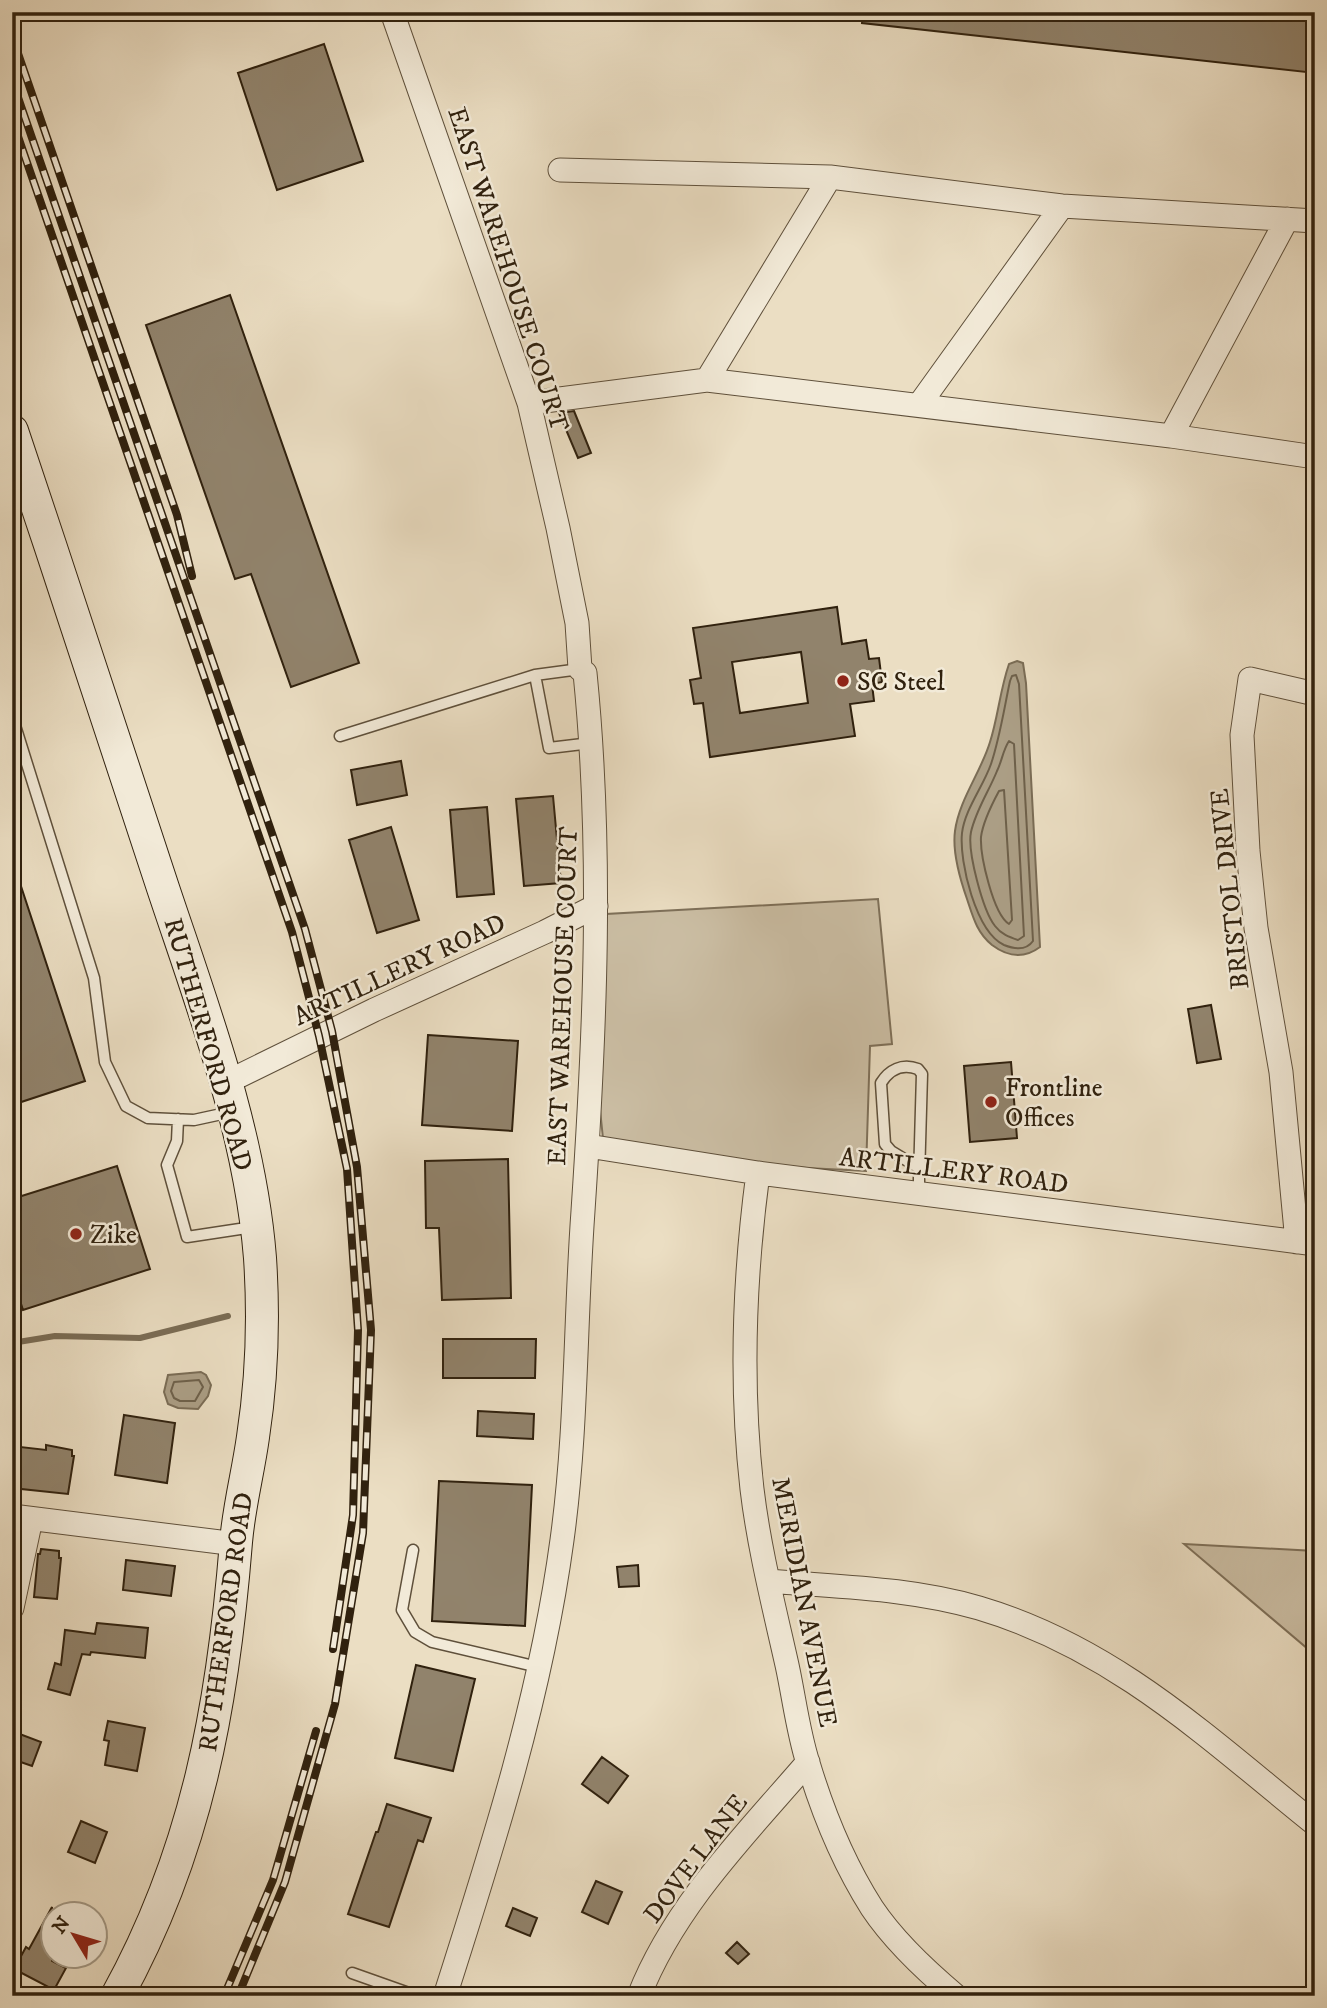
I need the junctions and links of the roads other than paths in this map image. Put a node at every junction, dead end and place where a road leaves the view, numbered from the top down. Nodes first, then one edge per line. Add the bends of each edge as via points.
1 (392, 12) edge
2 (561, 170) dead end
3 (830, 177) junction
4 (1062, 206) junction
5 (1287, 219) junction
6 (1315, 221) edge
7 (708, 380) junction
8 (529, 402) junction
9 (919, 405) junction
10 (12, 430) edge
11 (1171, 436) junction
12 (1315, 457) edge
13 (580, 669) junction
14 (535, 675) junction
15 (1315, 694) edge
16 (12, 716) edge
17 (340, 736) dead end
18 (591, 743) junction
19 (596, 906) junction
20 (229, 1097) junction
21 (178, 1119) junction
22 (587, 1146) junction
23 (919, 1168) junction
24 (758, 1173) junction
25 (919, 1194) junction
26 (256, 1227) junction
27 (1306, 1243) edge
28 (21, 1517) edge
29 (236, 1544) junction
30 (413, 1550) dead end
31 (769, 1581) junction
32 (12, 1608) edge
33 (538, 1667) junction
34 (808, 1762) junction
35 (1315, 1824) edge
36 (352, 1973) dead end
37 (395, 1992) edge
38 (117, 1996) edge
39 (417, 1996) edge
40 (444, 1996) edge
41 (639, 1996) edge
42 (956, 1996) edge

1 - 8 street, EAST WAREHOUSE COURT
2 - 3 street
3 - 4 street
3 - 7 street
4 - 5 street
4 - 9 street
5 - 6 street
5 - 11 street
7 - 8 street
7 - 9 street
8 - 13 street, EAST WAREHOUSE COURT via 577,623
9 - 11 street
10 - 20 street, RUTHERFORD ROAD
11 - 12 street
13 - 14 lane
13 - 18 street, EAST WAREHOUSE COURT
14 - 17 lane
14 - 18 lane via 549,748
15 - 27 street, BRISTOL DRIVE via 1250,679 1242,736 1256,928
16 - 21 lane via 94,978 105,1062 126,1106 148,1118
18 - 19 street, EAST WAREHOUSE COURT
19 - 20 street, ARTILLERY ROAD via 374,1010
19 - 22 street, EAST WAREHOUSE COURT
20 - 21 lane via 194,1120
20 - 26 street, RUTHERFORD ROAD via 242,1138
21 - 26 lane via 177,1141 167,1165 187,1237
22 - 24 street, ARTILLERY ROAD
22 - 33 street, EAST WAREHOUSE COURT via 576,1394 566,1501
23 - 23 lane via 922,1074 902,1066 881,1083 885,1144
23 - 25 lane
24 - 25 street, ARTILLERY ROAD
24 - 31 street, MERIDIAN AVENUE via 749,1238 745,1396 752,1491
25 - 27 street, ARTILLERY ROAD
26 - 29 street, RUTHERFORD ROAD via 262,1302 259,1395
28 - 29 street
28 - 32 street
29 - 38 street, RUTHERFORD ROAD via 213,1730 198,1796 156,1917
30 - 33 lane via 402,1610 415,1632 432,1642
31 - 34 street, MERIDIAN AVENUE
31 - 35 street via 938,1598 1009,1618 1063,1640 1144,1687
33 - 40 street, EAST WAREHOUSE COURT via 498,1830
34 - 41 street, DOVE LANE via 680,1919
34 - 42 street, MERIDIAN AVENUE via 841,1849 873,1909 929,1973
36 - 37 lane
37 - 39 lane

